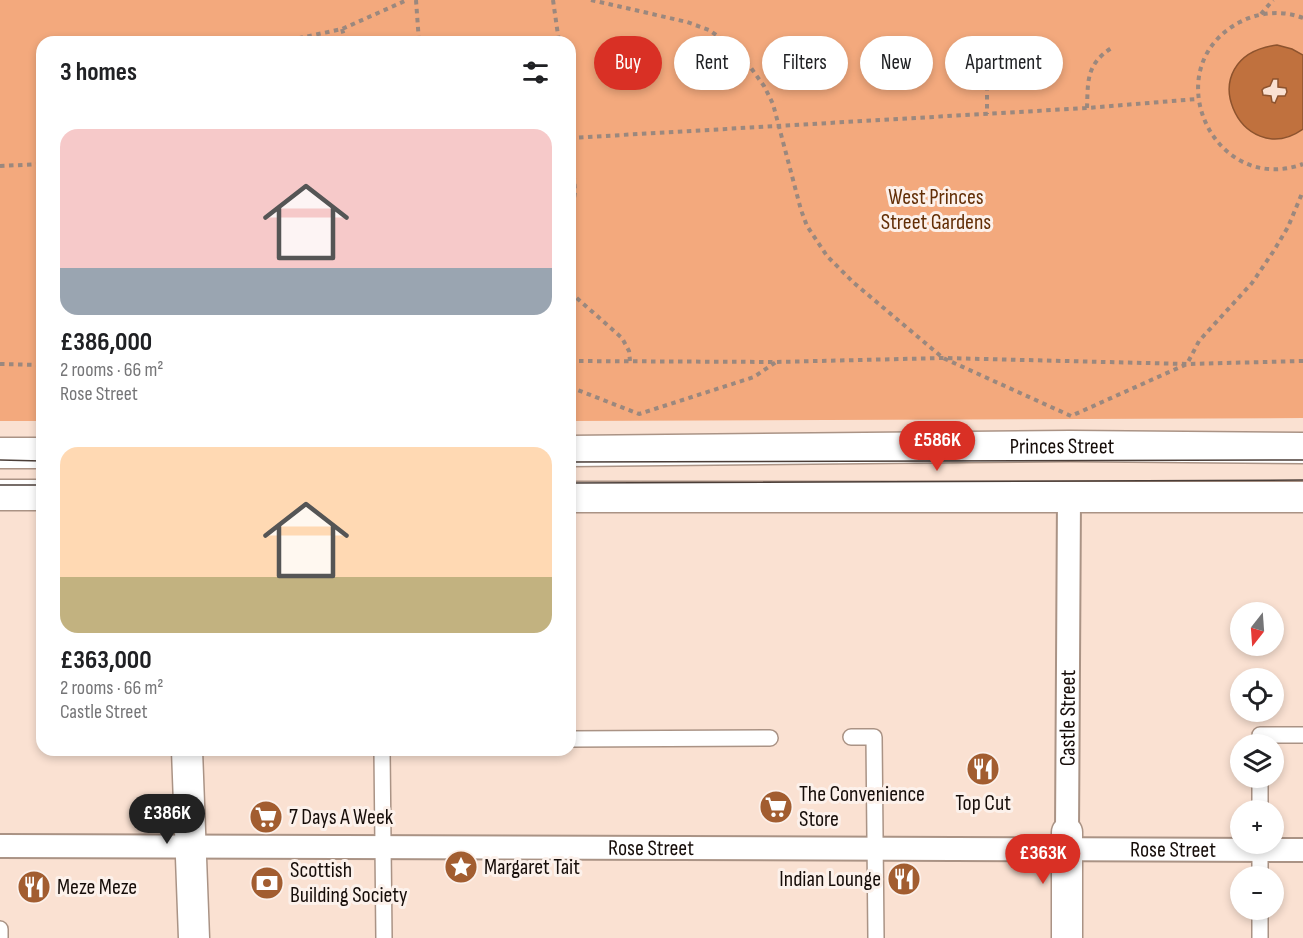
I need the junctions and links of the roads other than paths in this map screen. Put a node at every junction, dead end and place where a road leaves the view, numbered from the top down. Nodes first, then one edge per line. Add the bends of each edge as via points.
1 (1303, 448) edge
2 (576, 451) edge
3 (0, 453) edge
4 (36, 453) edge
5 (0, 495) edge
6 (36, 495) edge
7 (576, 497) edge
8 (1069, 497) junction
9 (1303, 497) edge
10 (1284, 735) edge
11 (1303, 735) edge
12 (851, 737) dead end
13 (770, 738) dead end
14 (576, 739) edge
15 (187, 756) edge
16 (382, 756) edge
17 (1067, 841) junction
18 (0, 846) edge
19 (1230, 846) edge
20 (191, 847) junction
21 (382, 848) junction
22 (875, 849) junction
23 (1284, 849) edge
24 (1303, 850) edge
25 (1260, 920) edge
26 (0, 929) edge
27 (0, 937) edge
28 (194, 938) edge
29 (384, 938) edge
30 (876, 938) edge
31 (1067, 938) edge
32 (1260, 938) edge

1 - 2 street, Princes Street
3 - 4 street
5 - 6 street
7 - 8 street
8 - 9 street
8 - 17 street, Castle Street
10 - 11 lane
12 - 22 lane via 874,737
13 - 14 lane
15 - 20 street
16 - 21 lane
17 - 19 street, Rose Street
17 - 22 street, Rose Street
17 - 31 street, Castle Street
18 - 20 street, Rose Street
20 - 21 street, Rose Street
20 - 28 street
21 - 22 street, Rose Street
21 - 29 lane
22 - 30 lane
23 - 24 street, Rose Street
25 - 32 lane
26 - 27 lane

